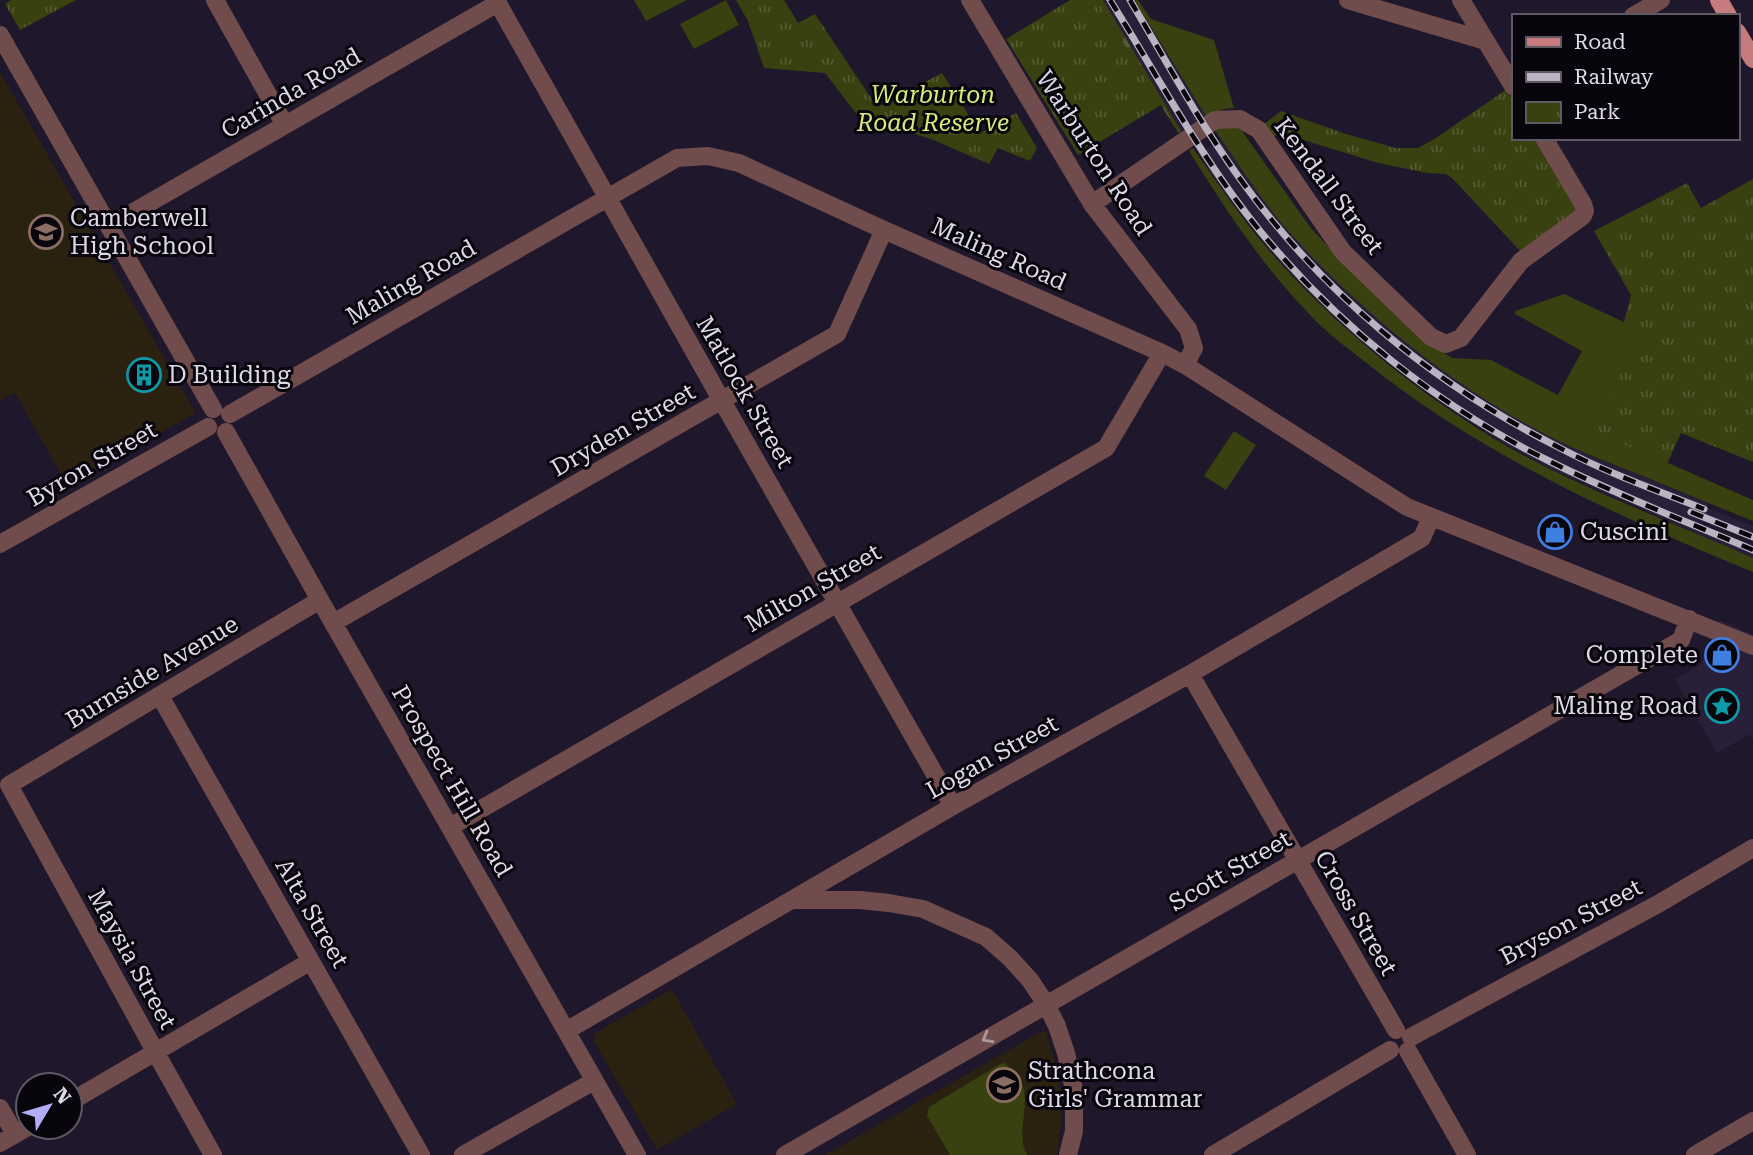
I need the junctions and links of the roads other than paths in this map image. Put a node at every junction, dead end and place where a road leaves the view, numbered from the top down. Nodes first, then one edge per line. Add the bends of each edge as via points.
1 (215, 0) edge
2 (970, 0) edge
3 (1348, 0) edge
4 (1461, 0) edge
5 (1661, 0) edge
6 (497, 1) edge
7 (1636, 14) edge
8 (1739, 35) edge
9 (0, 36) edge
10 (1486, 41) junction
11 (1753, 59) edge
12 (1512, 82) edge
13 (285, 125) junction
14 (1545, 140) edge
15 (607, 198) junction
16 (1092, 204) junction
17 (109, 226) junction
18 (884, 230) junction
19 (1162, 353) junction
20 (1185, 365) junction
21 (722, 401) junction
22 (222, 411) junction
23 (208, 427) junction
24 (226, 432) junction
25 (1431, 517) junction
26 (0, 544) edge
27 (320, 600) junction
28 (837, 603) junction
29 (1689, 619) junction
30 (333, 623) junction
31 (1753, 646) edge
32 (1190, 674) junction
33 (160, 696) junction
34 (9, 785) joint
35 (953, 806) junction
36 (450, 827) junction
37 (1753, 848) edge
38 (1298, 861) junction
39 (846, 869) junction
40 (792, 900) junction
41 (860, 900) junction
42 (311, 961) junction
43 (1046, 1004) junction
44 (566, 1031) junction
45 (1401, 1042) junction
46 (156, 1053) junction
47 (594, 1081) junction
48 (84, 1094) edge
49 (0, 1108) edge
50 (1753, 1121) edge
51 (14, 1135) edge
52 (213, 1155) edge
53 (421, 1155) edge
54 (463, 1155) edge
55 (636, 1155) edge
56 (785, 1155) edge
57 (1068, 1155) edge
58 (1213, 1155) edge
59 (1468, 1155) edge
60 (1695, 1155) edge

1 - 13 street
2 - 16 street, Warburton Road
3 - 10 street
4 - 10 street
5 - 7 street
6 - 13 street, Carinda Road
6 - 15 street, Matlock Street
8 - 11 main road
9 - 17 street
10 - 12 street
13 - 17 street, Carinda Road
14 - 16 street, Kendall Street via 1583,204 1583,216 1521,261 1461,338 1446,344 1431,338 1343,252 1259,130 1240,119 1215,120
15 - 18 street, Maling Road via 677,158 708,156 739,163
15 - 21 street, Matlock Street
15 - 22 street, Maling Road
16 - 20 street, Warburton Road via 1188,329 1194,348
17 - 22 street
18 - 19 street, Maling Road
18 - 21 street, Dryden Street via 837,334
19 - 20 street, Maling Road
19 - 28 street, Milton Street via 1106,447
20 - 25 street, Maling Road via 1407,507
21 - 28 street, Matlock Street
21 - 30 street, Dryden Street
22 - 23 street via 210,411
22 - 24 street via 231,425
23 - 24 street via 215,433
23 - 26 street, Byron Street
24 - 27 street, Prospect Hill Road
25 - 29 street, Maling Road
25 - 32 street, Logan Street via 1422,538
27 - 30 street, Prospect Hill Road
27 - 33 street, Burnside Avenue
28 - 35 street, Matlock Street
28 - 36 street, Milton Street
29 - 31 street, Maling Road
29 - 38 street, Scott Street via 1681,640
30 - 36 street, Prospect Hill Road
32 - 35 street, Logan Street
32 - 38 street, Cross Street
33 - 34 street, Burnside Avenue
33 - 42 street, Alta Street
34 - 46 street, Maysia Street
35 - 39 street, Logan Street
36 - 44 street, Prospect Hill Road
37 - 45 street, Bryson Street
38 - 43 street, Scott Street
38 - 45 street, Cross Street
39 - 40 street, Logan Street
39 - 41 street via 845,888
40 - 41 street
40 - 44 street, Logan Street
41 - 43 street via 923,909 986,937 1030,980
42 - 46 street
42 - 53 street, Alta Street
43 -> 56 street, Scott Street
43 - 57 street via 1066,1053 1074,1090 1074,1131
44 - 47 street, Prospect Hill Road
45 - 58 street, Bryson Street
45 - 59 street, Cross Street
46 - 48 street
46 - 52 street, Maysia Street
47 - 54 street
47 - 55 street, Prospect Hill Road
49 - 51 street
50 - 60 street

